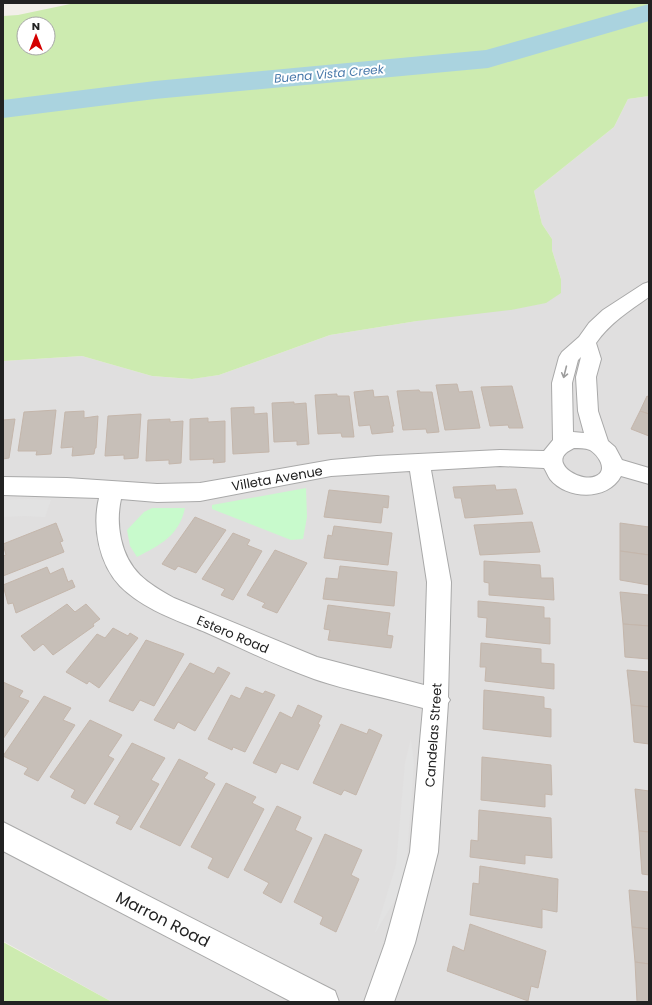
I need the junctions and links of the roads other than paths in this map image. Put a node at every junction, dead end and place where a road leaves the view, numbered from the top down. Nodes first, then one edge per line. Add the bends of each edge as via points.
1 (649, 288) edge
2 (586, 342) junction
3 (599, 446) junction
4 (557, 452) junction
5 (419, 462) junction
6 (613, 466) junction
7 (649, 476) edge
8 (3, 486) edge
9 (112, 490) junction
10 (437, 700) junction
11 (3, 836) edge
12 (324, 1002) edge
13 (379, 1002) edge

1 - 2 street via 610,315
2 - 3 street via 590,359 586,377 588,411
2 -> 4 street via 569,357 562,383
3 - 4 street via 581,440 571,440
3 - 6 street via 611,458
4 - 5 street, Villeta Avenue
4 - 6 street via 556,472 573,484 583,486 602,483 608,479
5 - 9 street, Villeta Avenue via 330,468 200,492
5 - 10 street, Candelas Street via 439,582
6 - 7 street
8 - 9 street, Villeta Avenue
9 - 10 street, Estero Road via 107,518 110,547 124,576 142,593 315,668
10 - 13 street, Candelas Street via 424,852 400,943
11 - 12 street, Marron Road

